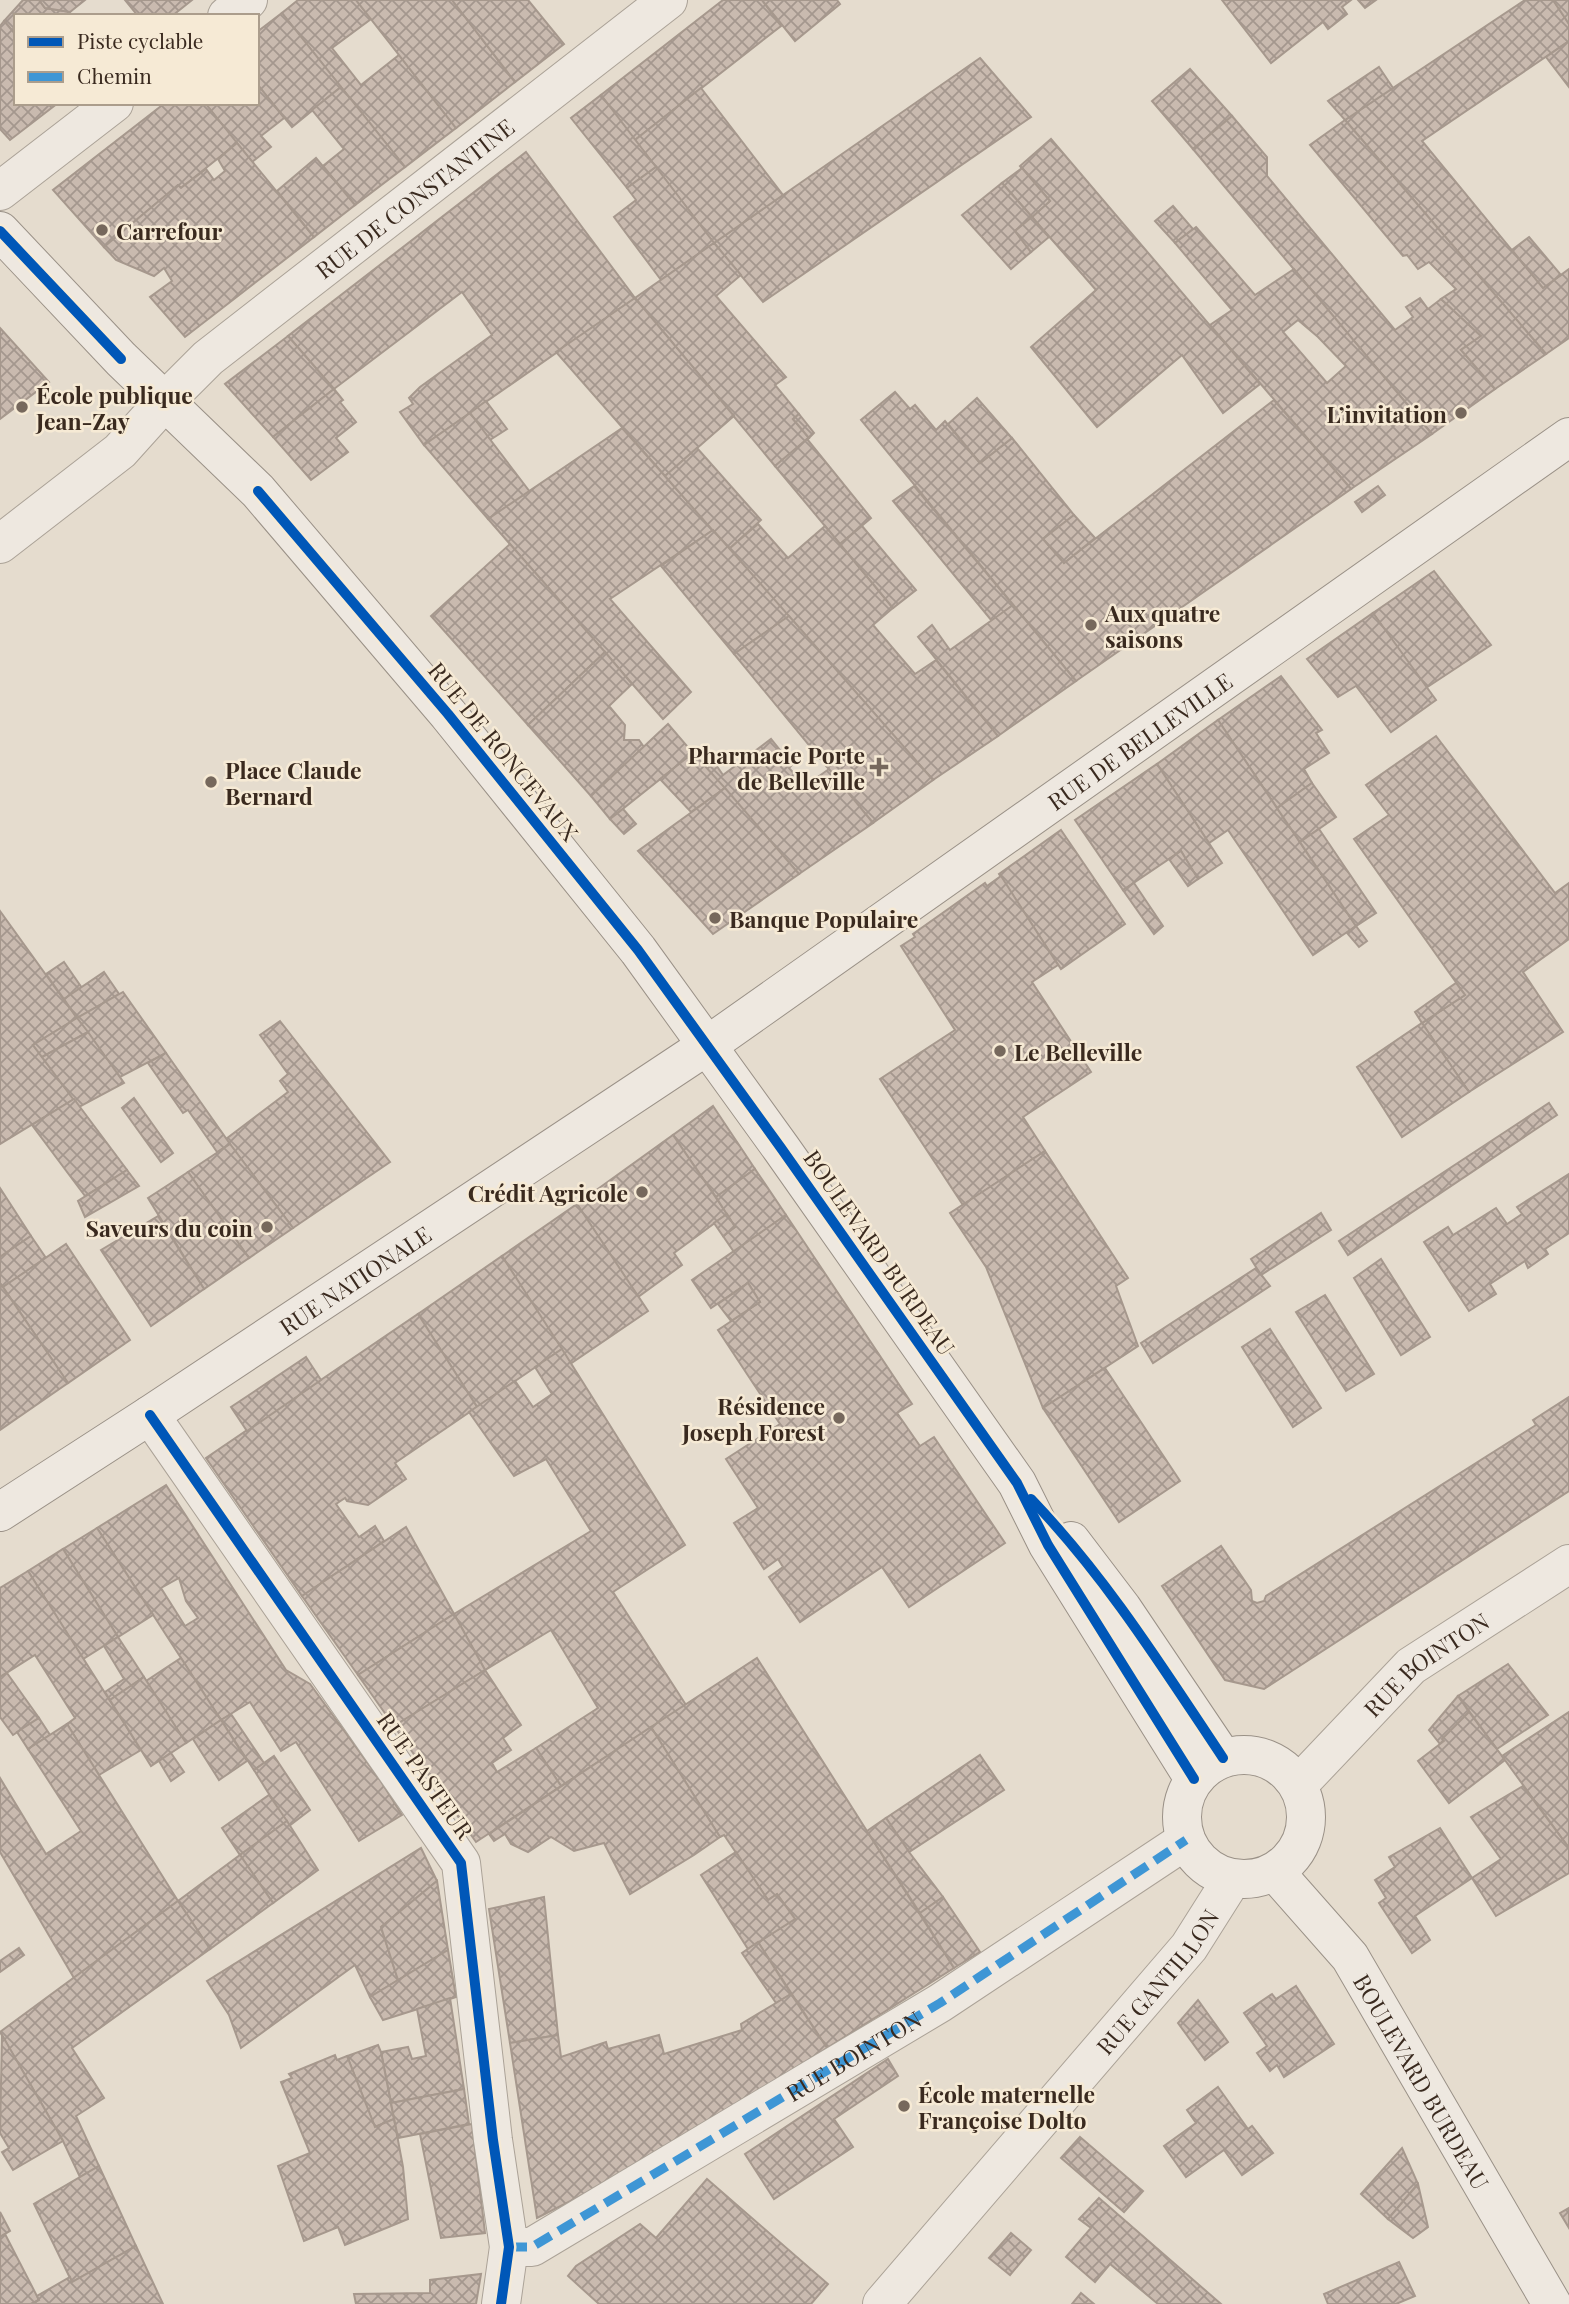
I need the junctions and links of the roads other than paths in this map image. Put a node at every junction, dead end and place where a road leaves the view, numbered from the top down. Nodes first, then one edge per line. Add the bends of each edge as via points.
1 (247, 0) edge
2 (668, 0) edge
3 (230, 14) edge
4 (111, 105) edge
5 (0, 191) edge
6 (0, 231) edge
7 (165, 401) junction
8 (1569, 437) edge
9 (0, 544) edge
10 (708, 1045) junction
11 (150, 1415) junction
12 (0, 1511) edge
13 (1569, 1563) edge
14 (1209, 1768) junction
15 (1298, 1785) junction
16 (1186, 1840) junction
17 (1275, 1872) junction
18 (1233, 1879) junction
19 (509, 2247) junction
20 (501, 2304) edge
21 (882, 2304) edge
22 (1552, 2304) edge

1 - 3 main road
2 - 7 main road, RUE DE CONSTANTINE via 208,358
4 - 5 main road
6 - 7 main road, RUE DE RONCEVAUX
7 - 9 main road, RUE DE CONSTANTINE via 120,451
7 - 10 main road, RUE DE RONCEVAUX via 258,491 449,714
8 - 10 main road, RUE DE BELLEVILLE
10 - 11 main road, RUE NATIONALE
10 - 14 main road, BOULEVARD BURDEAU via 1017,1483 1068,1537 1122,1608
11 - 12 main road, RUE NATIONALE
11 - 19 main road, RUE PASTEUR via 461,1863
13 - 15 main road, RUE BOINTON via 1411,1665
14 - 15 main road via 1244,1754 1265,1758 1284,1769
14 - 16 main road via 1184,1798 1181,1819
15 - 17 main road via 1306,1803 1307,1823 1291,1860
16 - 18 main road via 1213,1872
16 - 19 main road, RUE BOINTON via 940,2003 532,2247
17 - 18 main road
17 - 22 main road, BOULEVARD BURDEAU via 1350,1957
18 - 21 main road, RUE GANTILLON via 1189,1947
19 - 20 main road, RUE PASTEUR

